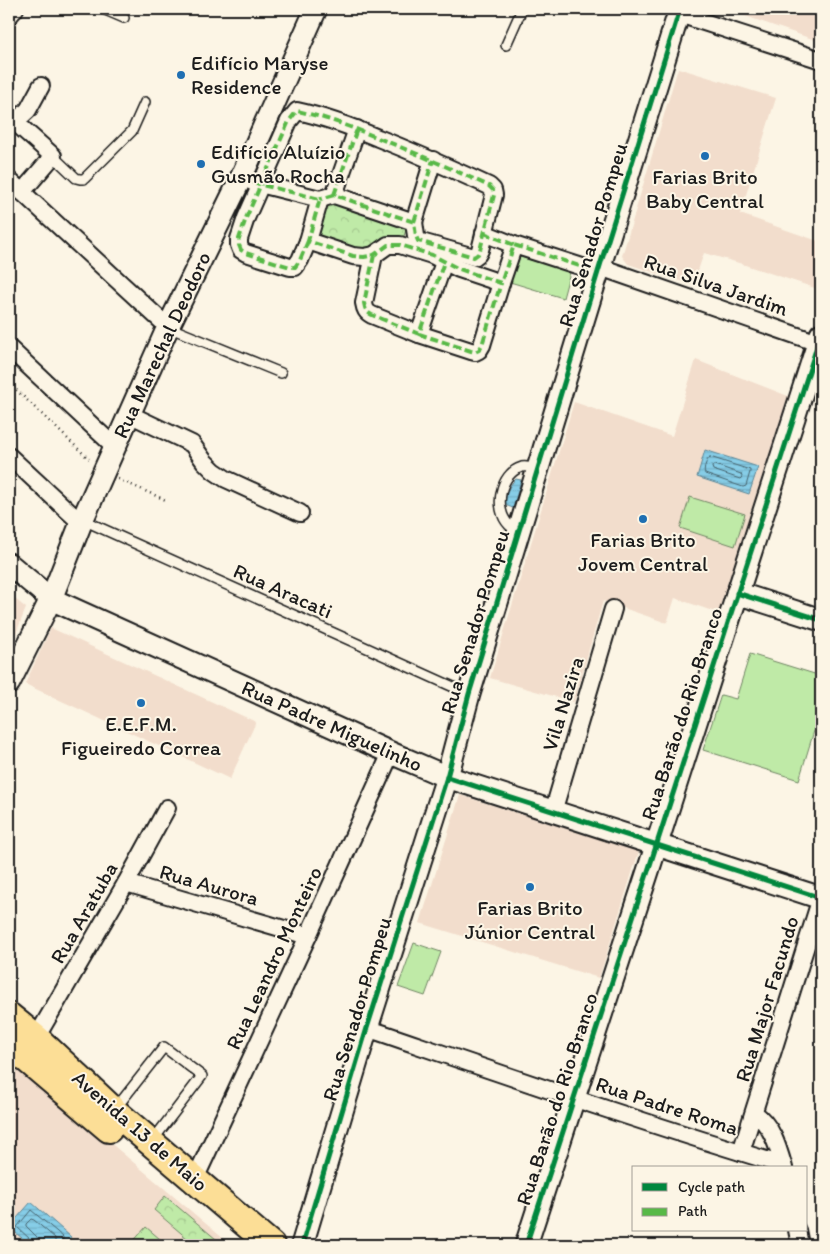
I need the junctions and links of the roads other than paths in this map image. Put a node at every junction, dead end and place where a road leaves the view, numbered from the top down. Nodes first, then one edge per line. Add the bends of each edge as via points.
1 (15, 9) edge
2 (102, 9) edge
3 (316, 9) edge
4 (522, 9) edge
5 (679, 11) edge
6 (9, 16) edge
7 (124, 18) dead end
8 (506, 45) dead end
9 (821, 60) edge
10 (41, 86) dead end
11 (145, 102) dead end
12 (12, 126) edge
13 (357, 129) junction
14 (53, 156) junction
15 (433, 160) junction
16 (9, 180) edge
17 (251, 181) junction
18 (22, 192) junction
19 (327, 197) junction
20 (414, 222) junction
21 (484, 233) junction
22 (308, 241) junction
23 (514, 245) junction
24 (374, 255) junction
25 (444, 262) junction
26 (599, 269) junction
27 (501, 283) junction
28 (168, 327) junction
29 (419, 334) junction
30 (820, 339) edge
31 (9, 348) edge
32 (281, 373) dead end
33 (129, 414) junction
34 (115, 447) junction
35 (9, 456) edge
36 (538, 469) junction
37 (300, 513) dead end
38 (82, 522) junction
39 (519, 531) junction
40 (9, 564) edge
41 (737, 594) junction
42 (51, 598) junction
43 (613, 609) dead end
44 (821, 620) edge
45 (9, 682) edge
46 (469, 694) junction
47 (391, 754) junction
48 (446, 777) junction
49 (167, 808) dead end
50 (553, 812) junction
51 (656, 846) junction
52 (126, 883) junction
53 (821, 898) edge
54 (308, 936) junction
55 (9, 1016) edge
56 (367, 1028) junction
57 (36, 1038) junction
58 (9, 1044) edge
59 (574, 1098) junction
60 (114, 1111) junction
61 (754, 1113) junction
62 (151, 1142) junction
63 (741, 1152) junction
64 (784, 1166) edge
65 (195, 1179) junction
66 (798, 1232) edge
67 (246, 1245) edge
68 (271, 1245) edge
69 (302, 1245) edge
70 (526, 1245) edge
71 (800, 1245) edge

1 - 6 street
2 - 7 lane
3 - 17 street, Rua Marechal Deodoro
4 - 8 lane
5 - 9 street
5 - 26 street, Rua Senador Pompeu
10 - 12 street via 28,110
11 - 14 lane via 132,131 84,179 76,178
12 - 14 street
13 - 15 street
13 - 17 street via 297,111
13 - 19 street
14 - 18 street
15 - 20 street
15 - 21 street via 493,190 494,200
16 - 18 street
17 - 19 street
17 - 22 street via 246,218 239,239 241,250 295,267
17 - 28 street, Rua Marechal Deodoro
18 - 28 street
19 - 20 street
19 - 22 street
20 - 21 street via 418,241 474,256 480,250
21 - 23 street, Rua Silva Jardim
22 - 24 street via 353,256
23 - 26 street, Rua Silva Jardim
23 - 27 street
24 - 25 street via 388,245 400,245
24 - 29 street via 364,308 372,315
25 - 27 street
25 - 29 street
26 - 30 street, Rua Silva Jardim
26 - 36 street, Rua Senador Pompeu
27 - 29 street via 479,350 471,351
28 - 32 lane
28 - 33 street, Rua Marechal Deodoro
30 - 41 street, Rua Barão do Rio Branco
31 - 34 street
33 - 34 street, Rua Marechal Deodoro
33 - 37 street via 192,444 204,461 226,479
34 - 38 street, Rua Marechal Deodoro via 108,475
35 - 38 street
36 - 39 street, Rua Senador Pompeu
36 - 39 lane via 520,467 504,483 500,499 502,513 509,526
38 - 42 street, Rua Marechal Deodoro
38 - 46 lane, Rua Aracati
39 - 46 street, Rua Senador Pompeu
40 - 42 street, Rua Padre Miguelinho
41 - 44 street
41 - 51 street, Rua Barão do Rio Branco
42 - 45 street, Rua Marechal Deodoro
42 - 47 street, Rua Padre Miguelinho
43 - 50 street, Vila Nazira
46 - 48 street, Rua Senador Pompeu
47 - 48 street, Rua Padre Miguelinho
47 - 54 street, Rua Leandro Monteiro
48 - 50 street, Rua Padre Miguelinho
48 - 56 street, Rua Senador Pompeu
49 - 52 street, Rua Aratuba
50 - 51 street, Rua Padre Miguelinho
51 - 53 street, Rua Padre Miguelinho
51 - 59 street, Rua Barão do Rio Branco
52 - 54 street, Rua Aurora
52 - 57 street, Rua Aratuba
53 - 61 street, Rua Major Facundo
54 - 65 street, Rua Leandro Monteiro
55 - 57 main road, Avenida 13 de Maio
56 - 59 street, Rua Padre Roma
56 - 69 street, Rua Senador Pompeu
57 - 60 main road, Avenida 13 de Maio
58 - 67 main road, Avenida 13 de Maio
59 - 63 street, Rua Padre Roma
59 - 70 street, Rua Barão do Rio Branco
60 - 62 main road, Avenida 13 de Maio
60 - 62 lane via 164,1047 202,1076
61 - 63 street, Rua Major Facundo
61 - 64 street, Rua Major Facundo via 769,1127
62 - 65 main road, Avenida 13 de Maio
63 - 64 street, Rua Padre Roma
65 - 68 main road, Avenida 13 de Maio
66 - 71 street

